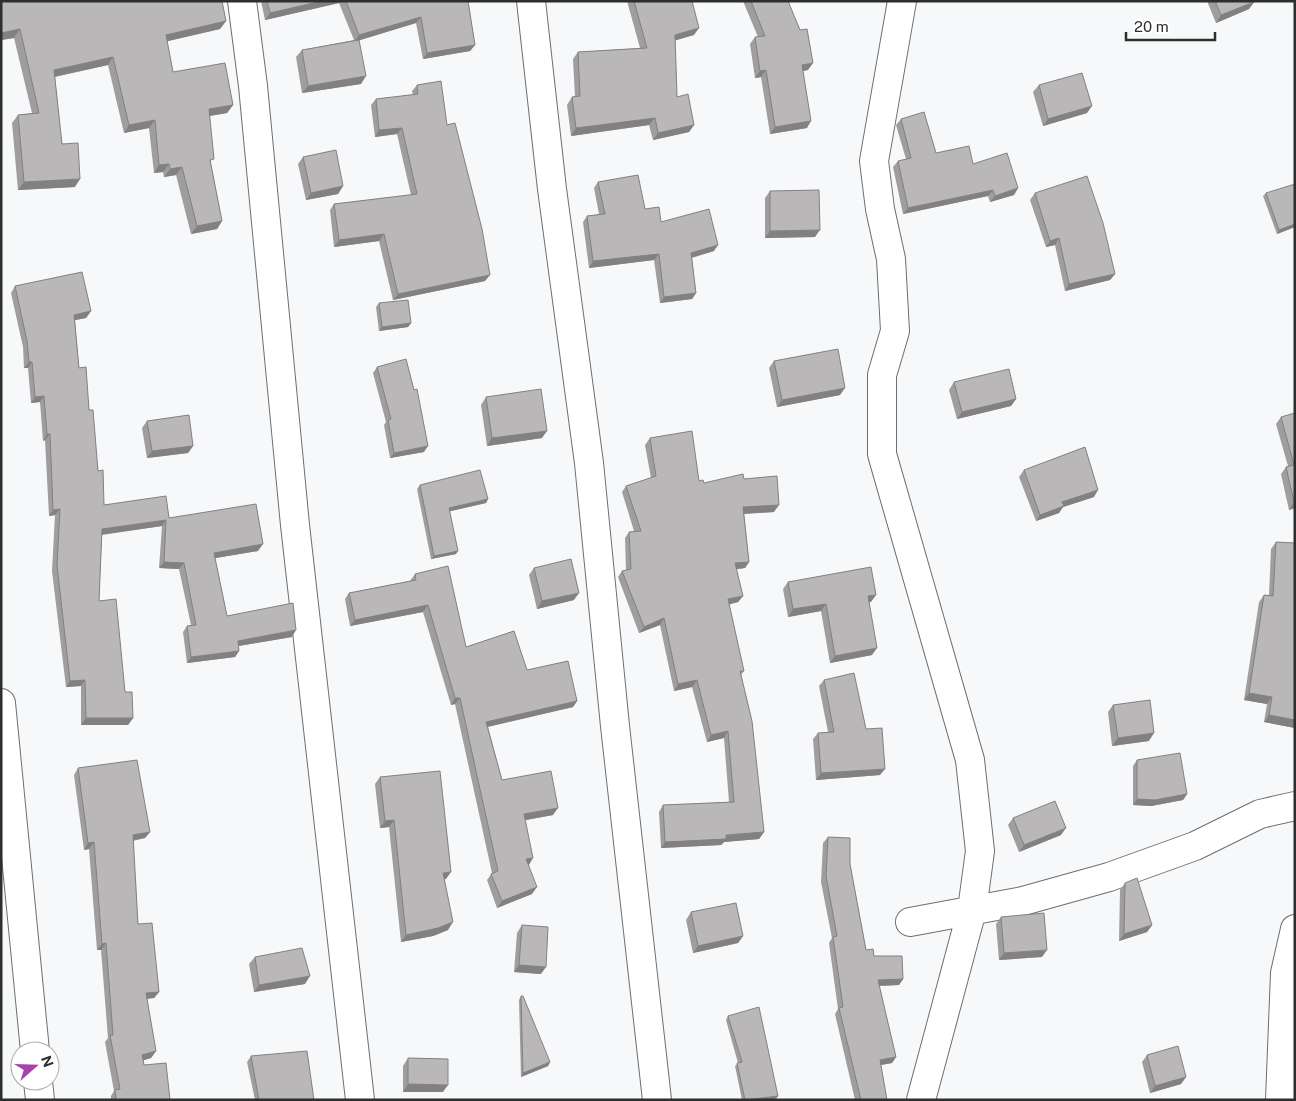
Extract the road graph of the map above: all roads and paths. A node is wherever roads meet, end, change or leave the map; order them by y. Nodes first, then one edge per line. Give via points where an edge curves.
1 (242, 1) edge
2 (532, 1) edge
3 (902, 1) edge
4 (1, 703) edge
5 (1295, 806) edge
6 (972, 910) junction
7 (910, 922) dead end
8 (1295, 929) edge
9 (34, 1041) edge
10 (360, 1100) edge
11 (657, 1100) edge
12 (921, 1100) edge
13 (1280, 1100) edge

1 - 10 street via 296,535
2 - 11 street via 552,189 589,463
3 - 6 street via 874,161 891,259 895,331 882,374 882,454 970,760 980,852
4 - 9 street
5 - 6 street via 1260,814 1195,846 1109,877 1023,901
6 - 7 street
6 - 12 street
8 - 13 street via 1285,973

